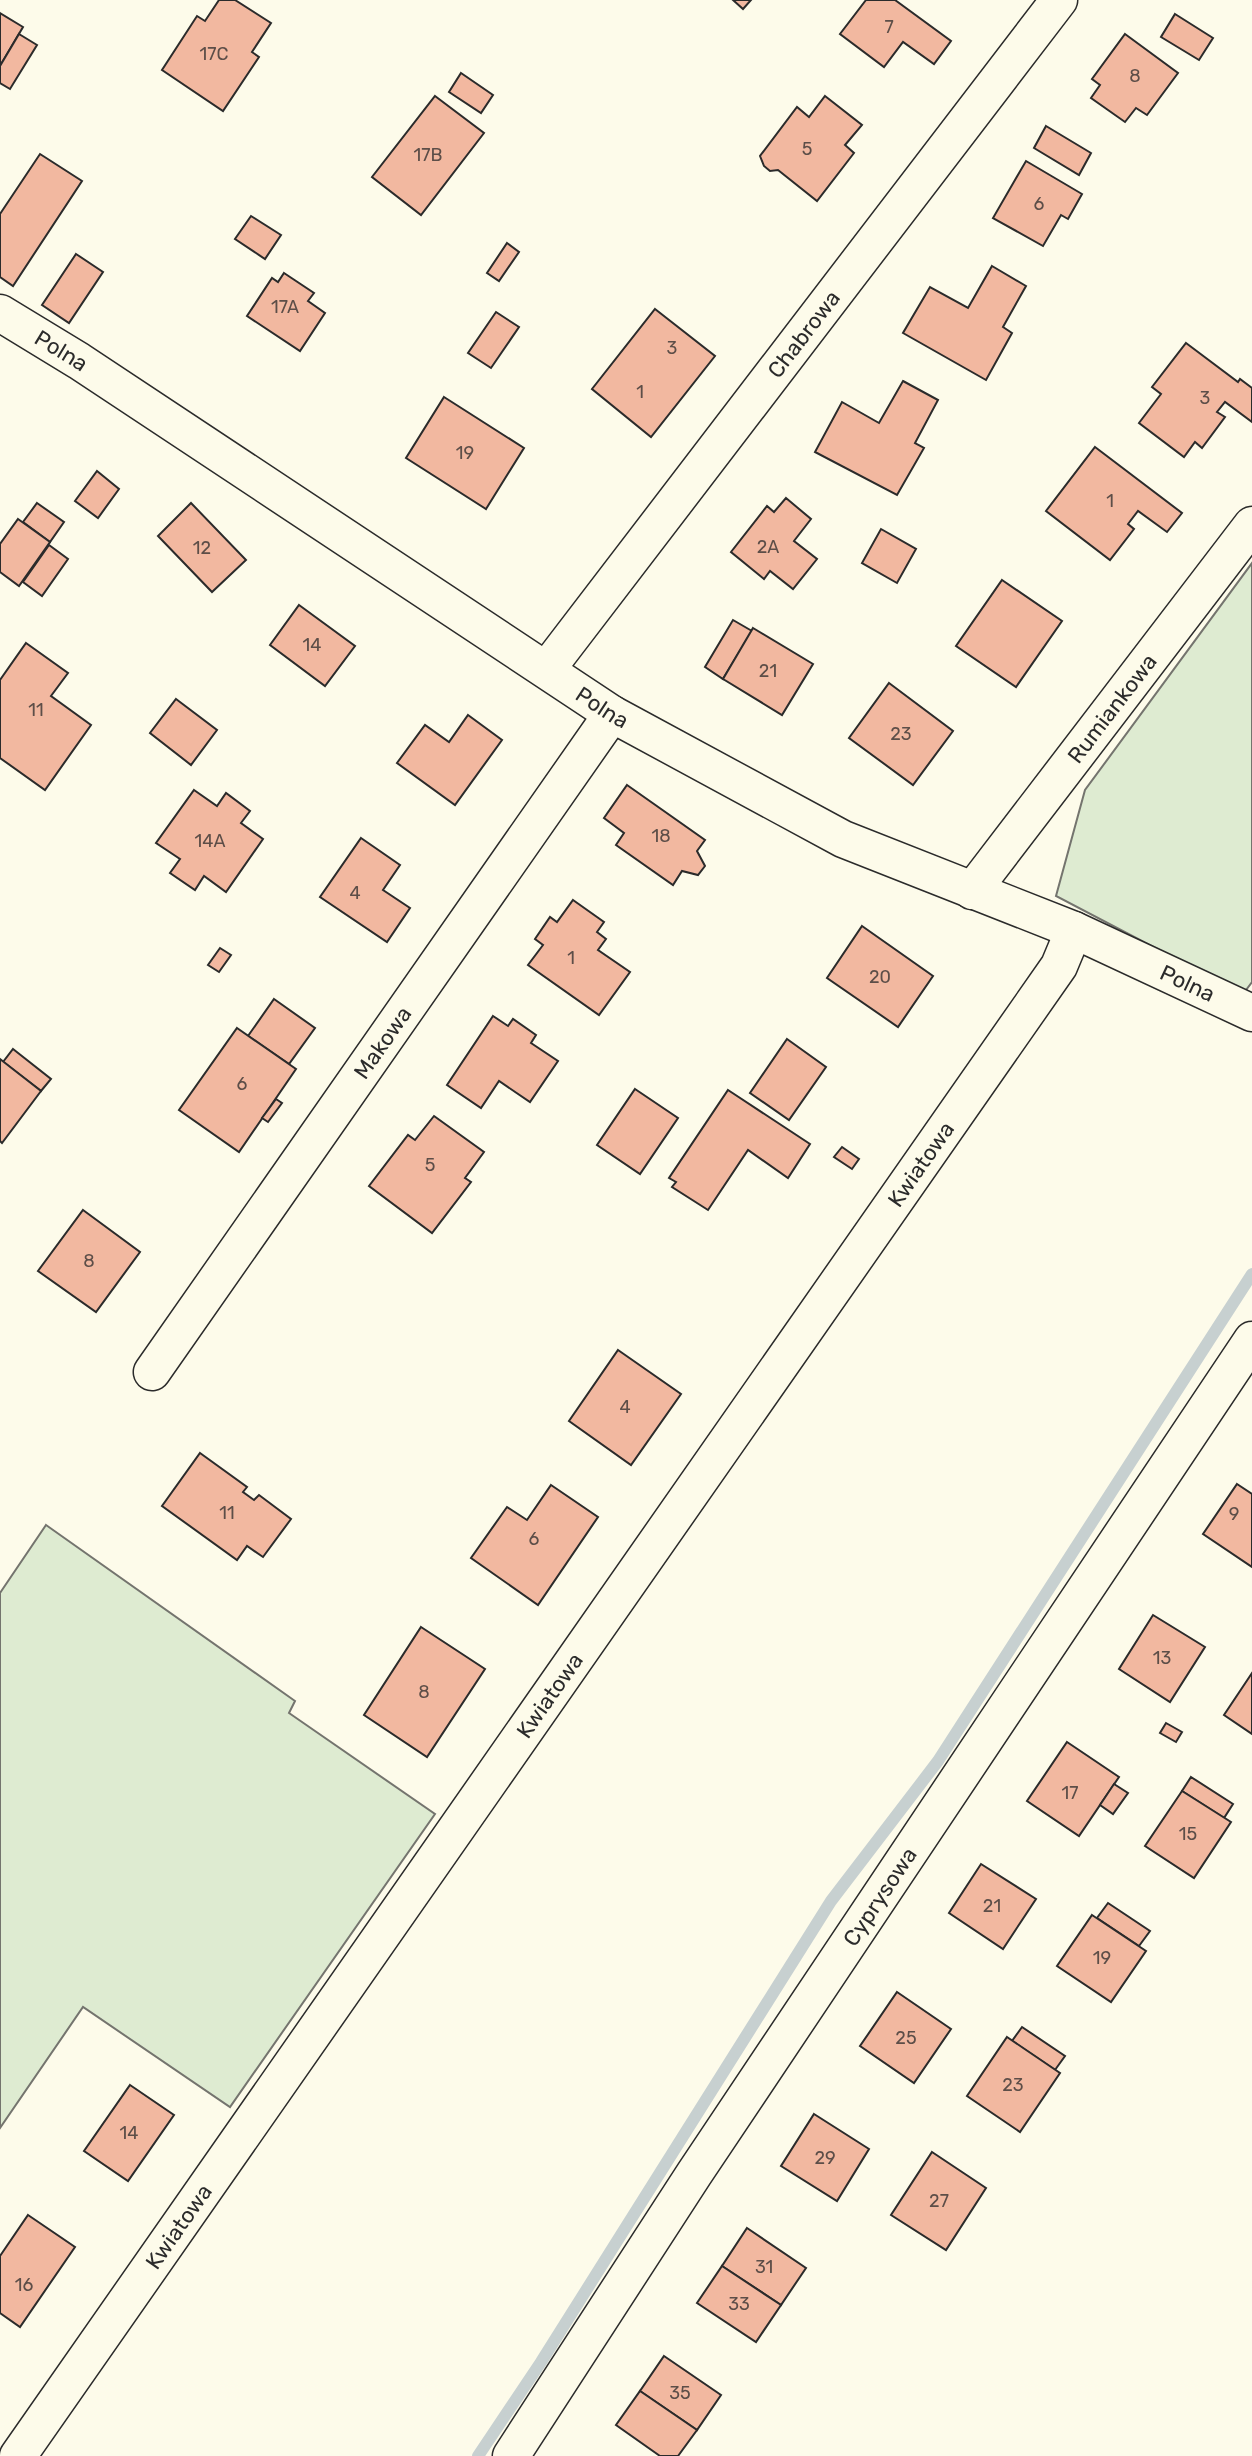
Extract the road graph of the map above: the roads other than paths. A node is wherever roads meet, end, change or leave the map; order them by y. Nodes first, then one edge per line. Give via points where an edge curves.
1 (1059, 0) edge
2 (0, 313) edge
3 (1252, 525) edge
4 (547, 669) junction
5 (612, 714) junction
6 (972, 891) junction
7 (1074, 930) junction
8 (1252, 1013) edge
9 (1252, 1340) edge
10 (152, 1372) dead end
11 (18, 2456) edge
12 (511, 2456) edge

1 - 4 street, Chabrowa
2 - 4 street, Polna
3 - 6 street, Rumiankowa
4 - 5 street, Polna
5 - 6 street, Polna via 843,839
5 - 10 street, Makowa
6 - 7 street, Polna
7 - 8 street, Polna
7 - 11 street, Kwiatowa via 1059,966
9 - 12 street, Cyprysowa

